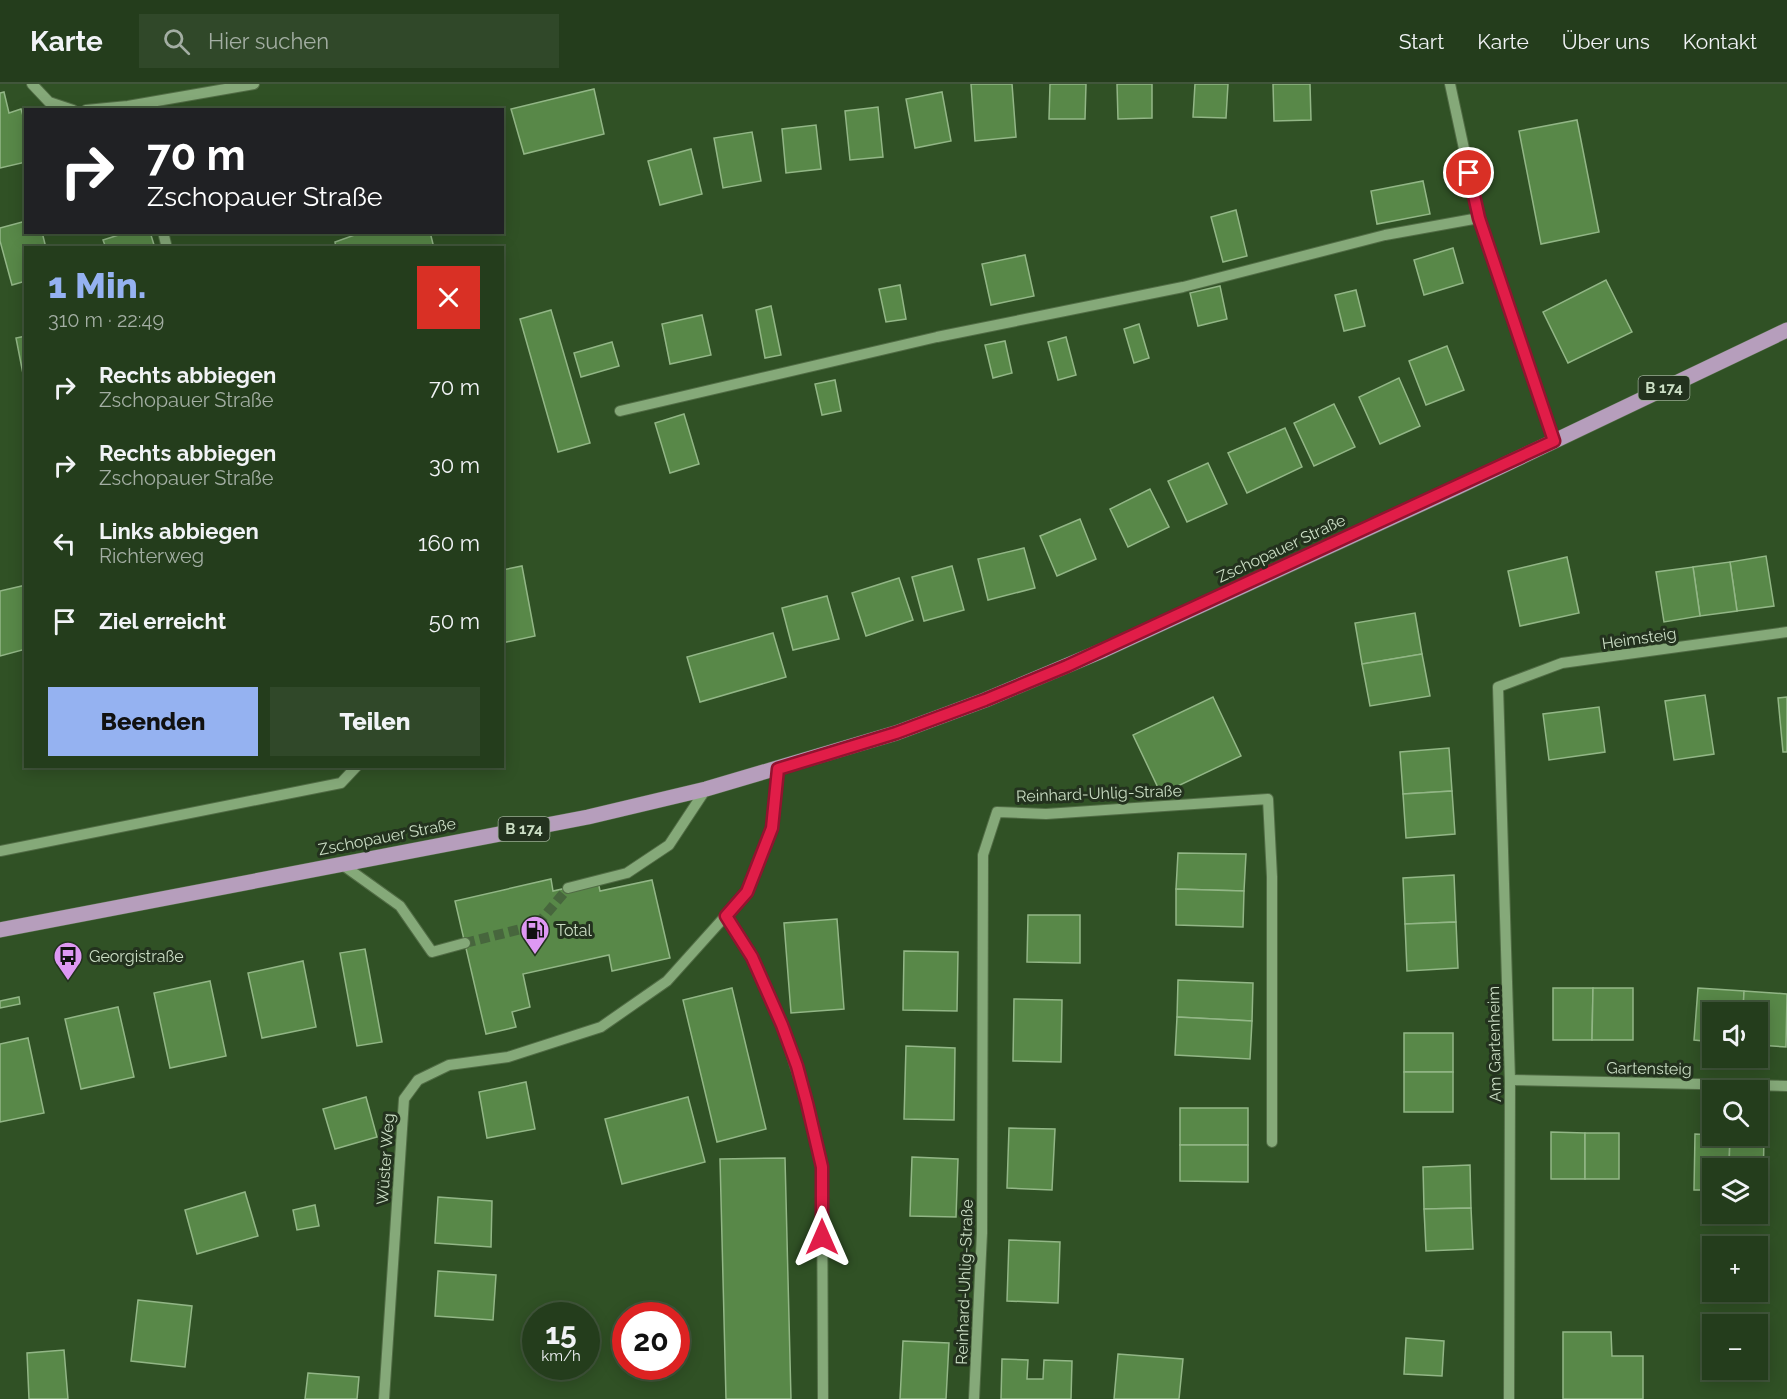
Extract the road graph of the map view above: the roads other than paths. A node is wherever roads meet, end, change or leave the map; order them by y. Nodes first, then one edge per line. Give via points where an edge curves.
1 (32, 84) edge
2 (254, 84) edge
3 (1450, 84) edge
4 (68, 108) edge
5 (128, 108) edge
6 (1479, 218) junction
7 (1781, 333) edge
8 (620, 411) dead end
9 (1554, 441) junction
10 (1787, 632) edge
11 (1498, 687) joint
12 (355, 768) edge
13 (778, 769) junction
14 (706, 789) junction
15 (0, 851) edge
16 (340, 863) junction
17 (568, 888) tunnel mouth
18 (726, 916) junction
19 (0, 930) edge
20 (465, 943) tunnel mouth
21 (1510, 1080) junction
22 (1787, 1086) edge
23 (1272, 1142) dead end
24 (384, 1399) edge
25 (823, 1399) edge
26 (975, 1399) edge
27 (1509, 1399) edge

1 - 4 street via 48,102
2 - 5 street
3 - 6 street
6 - 8 street via 1385,235 1183,287 937,337
6 - 9 street
7 - 9 main road, Zschopauer Straße / B 174
9 - 13 main road, Zschopauer Straße / B 174 via 1067,666 896,733
10 - 11 street, Heimsteig via 1562,663
11 - 21 street, Am Gartenheim
12 - 15 street via 341,783
13 - 14 main road, Zschopauer Straße / B 174
13 - 18 street via 772,828 747,892
14 - 16 main road, Zschopauer Straße / B 174 via 588,817
14 - 17 street via 669,845 627,873
16 - 19 main road, Zschopauer Straße / B 174
16 - 20 street via 400,906 432,952
18 - 24 street, Wüster Weg via 666,981 601,1027 508,1057 449,1065 418,1080 404,1099
18 - 25 street via 752,957 782,1025 822,1167
21 - 22 street, Gartensteig
21 - 27 street, Am Gartenheim
23 - 26 street, Reinhard-Uhlig-Straße via 1272,878 1268,799 1046,814 997,812 983,855 982,1233

